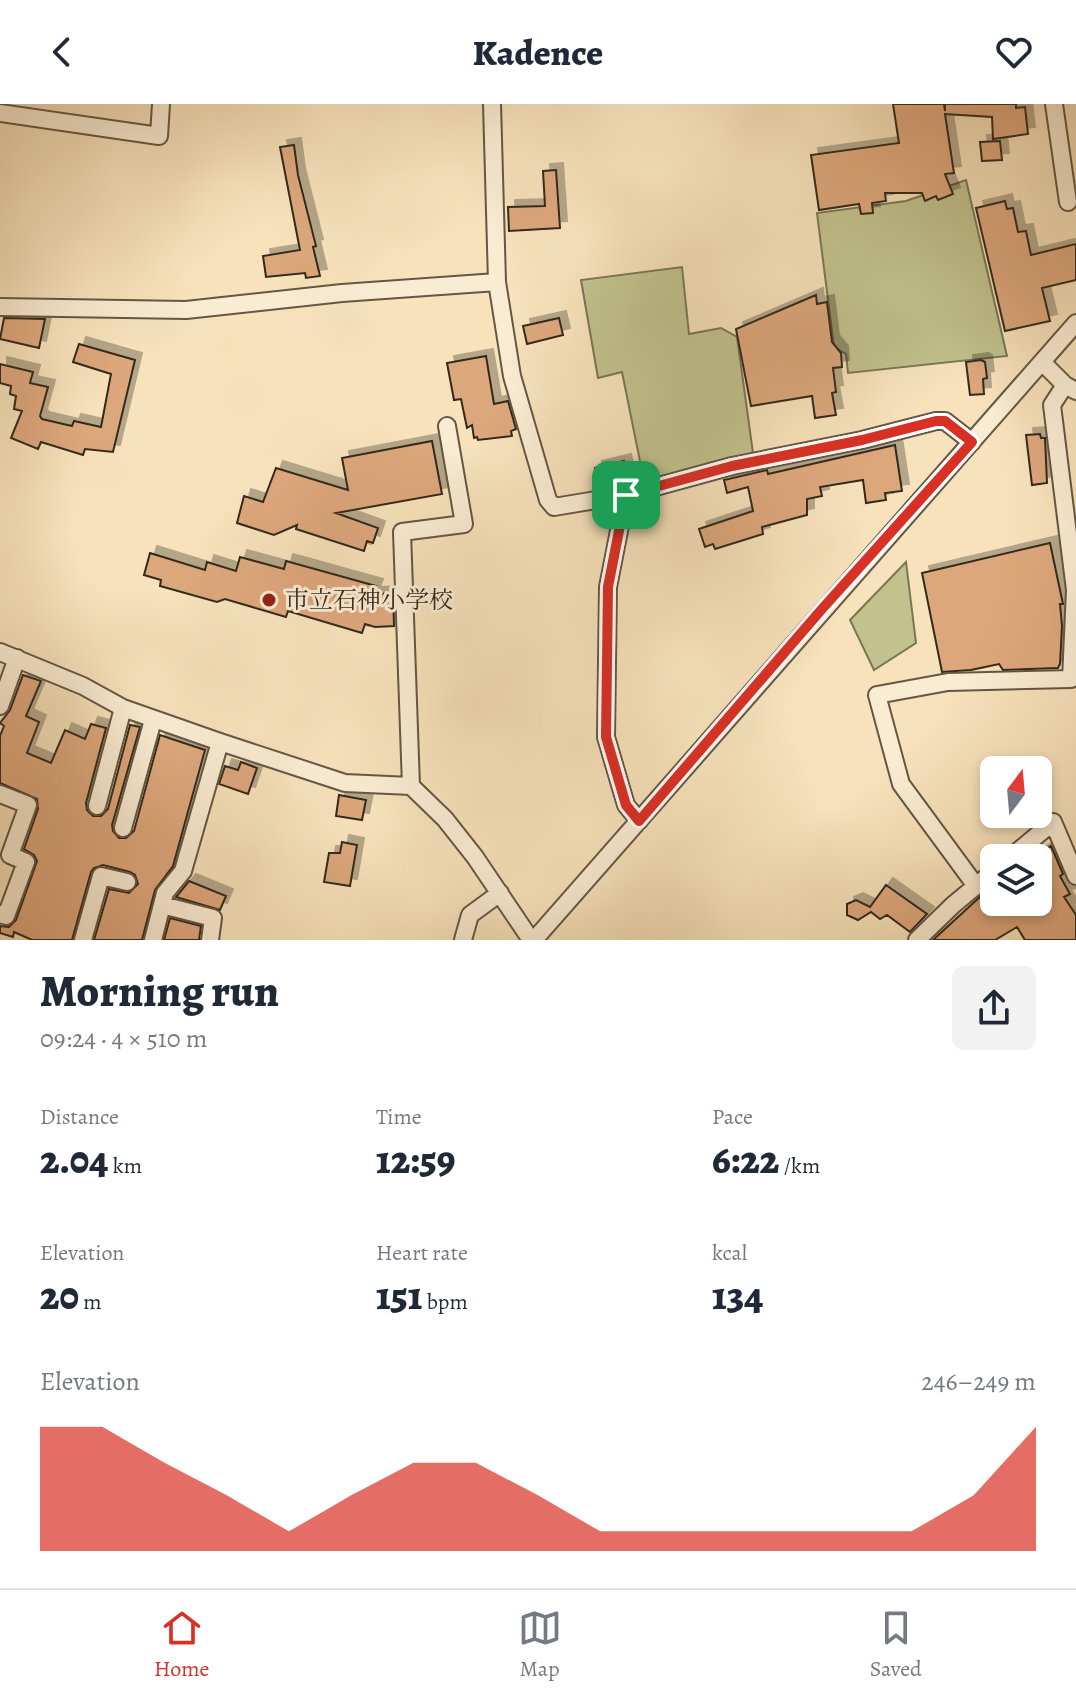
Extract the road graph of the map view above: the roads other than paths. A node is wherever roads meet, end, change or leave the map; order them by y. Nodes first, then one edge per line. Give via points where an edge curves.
1 (161, 104) edge
2 (492, 104) edge
3 (1054, 104) edge
4 (0, 113) edge
5 (1068, 202) dead end
6 (497, 282) junction
7 (0, 307) edge
8 (1076, 323) edge
9 (1042, 362) junction
10 (1070, 388) edge
11 (447, 426) dead end
12 (972, 442) junction
13 (626, 495) junction
14 (0, 652) edge
15 (17, 658) junction
16 (0, 706) edge
17 (123, 708) junction
18 (153, 720) junction
19 (220, 742) junction
20 (411, 786) junction
21 (0, 794) edge
22 (97, 806) dead end
23 (639, 821) junction
24 (123, 828) dead end
25 (1027, 844) edge
26 (1076, 876) edge
27 (127, 882) dead end
28 (980, 883) edge
29 (976, 886) junction
30 (500, 893) junction
31 (162, 905) junction
32 (0, 914) edge
33 (83, 940) edge
34 (153, 940) edge
35 (210, 940) edge
36 (463, 940) edge
37 (533, 940) edge
38 (917, 940) edge

1 - 4 street via 159,136
2 - 6 street
3 - 5 street
6 - 7 street via 186,310
6 - 13 street via 512,376 548,500 554,507
8 - 9 street
9 - 10 street
9 - 12 street
10 - 29 street via 1052,405 1075,590 1071,679 948,682 877,695 901,784
11 - 20 street via 464,524 402,532
12 - 13 street via 945,421 936,421
12 - 23 street
13 - 23 street via 608,587 606,737 626,805
14 - 15 street
15 - 16 street
15 - 17 street
17 - 18 street
17 - 22 street
18 - 19 street
18 - 24 street
19 - 20 street via 345,783
19 - 31 street via 183,871
20 - 30 street via 445,819
21 - 32 street via 28,805 10,855 26,862 6,916
23 - 37 street
25 - 26 street via 1053,822
27 - 33 street via 101,876
28 - 29 street
29 - 38 street
30 - 36 street via 470,915
30 - 37 street
31 - 34 street
31 - 35 street via 213,918

